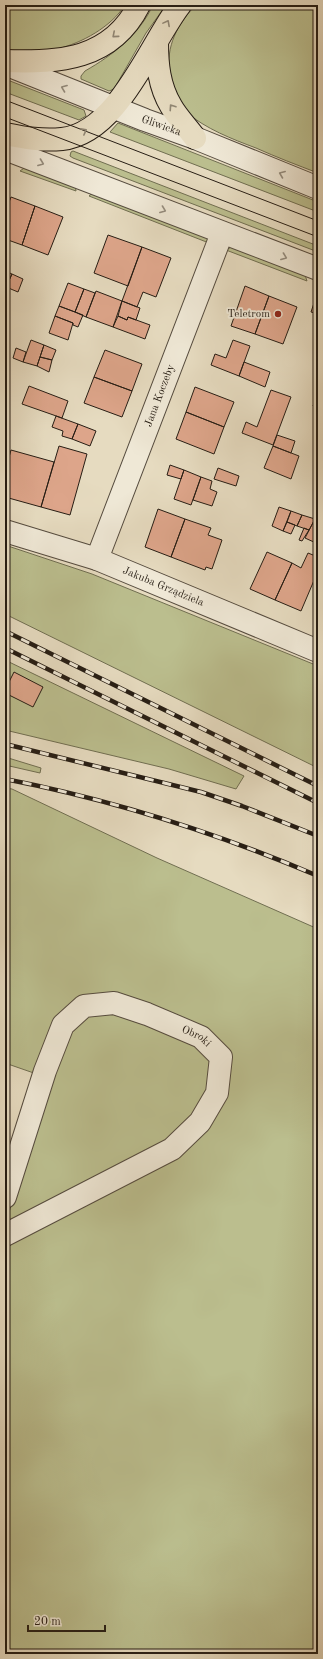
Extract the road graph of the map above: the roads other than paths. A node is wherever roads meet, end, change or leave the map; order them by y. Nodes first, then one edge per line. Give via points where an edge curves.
1 (139, 5) edge
2 (180, 5) edge
3 (157, 42) junction
4 (5, 61) edge
5 (5, 64) edge
6 (114, 107) junction
7 (5, 134) edge
8 (196, 138) junction
9 (5, 149) edge
10 (318, 188) edge
11 (222, 233) junction
12 (318, 270) edge
13 (5, 531) edge
14 (97, 559) junction
15 (318, 651) edge
16 (5, 1197) edge
17 (5, 1235) edge

1 -> 4 main road via 135,14 116,35 94,51 70,58 35,62
3 -> 2 main road via 170,17
3 - 6 main road via 126,93
8 -> 3 main road via 171,107 162,87
6 -> 5 street, Gliwicka
7 -> 6 main road via 37,140 64,139 86,131
6 - 8 street, Gliwicka
10 -> 8 street, Gliwicka
9 -> 11 street
11 -> 12 street
11 - 14 street, Jana Koczeby
13 - 14 street, Jakuba Grządziela
14 - 15 street, Jakuba Grządziela
16 - 17 street, Obroki via 45,1071 63,1025 84,1006 114,1003 147,1014 201,1037 221,1057 217,1093 200,1122 172,1149

